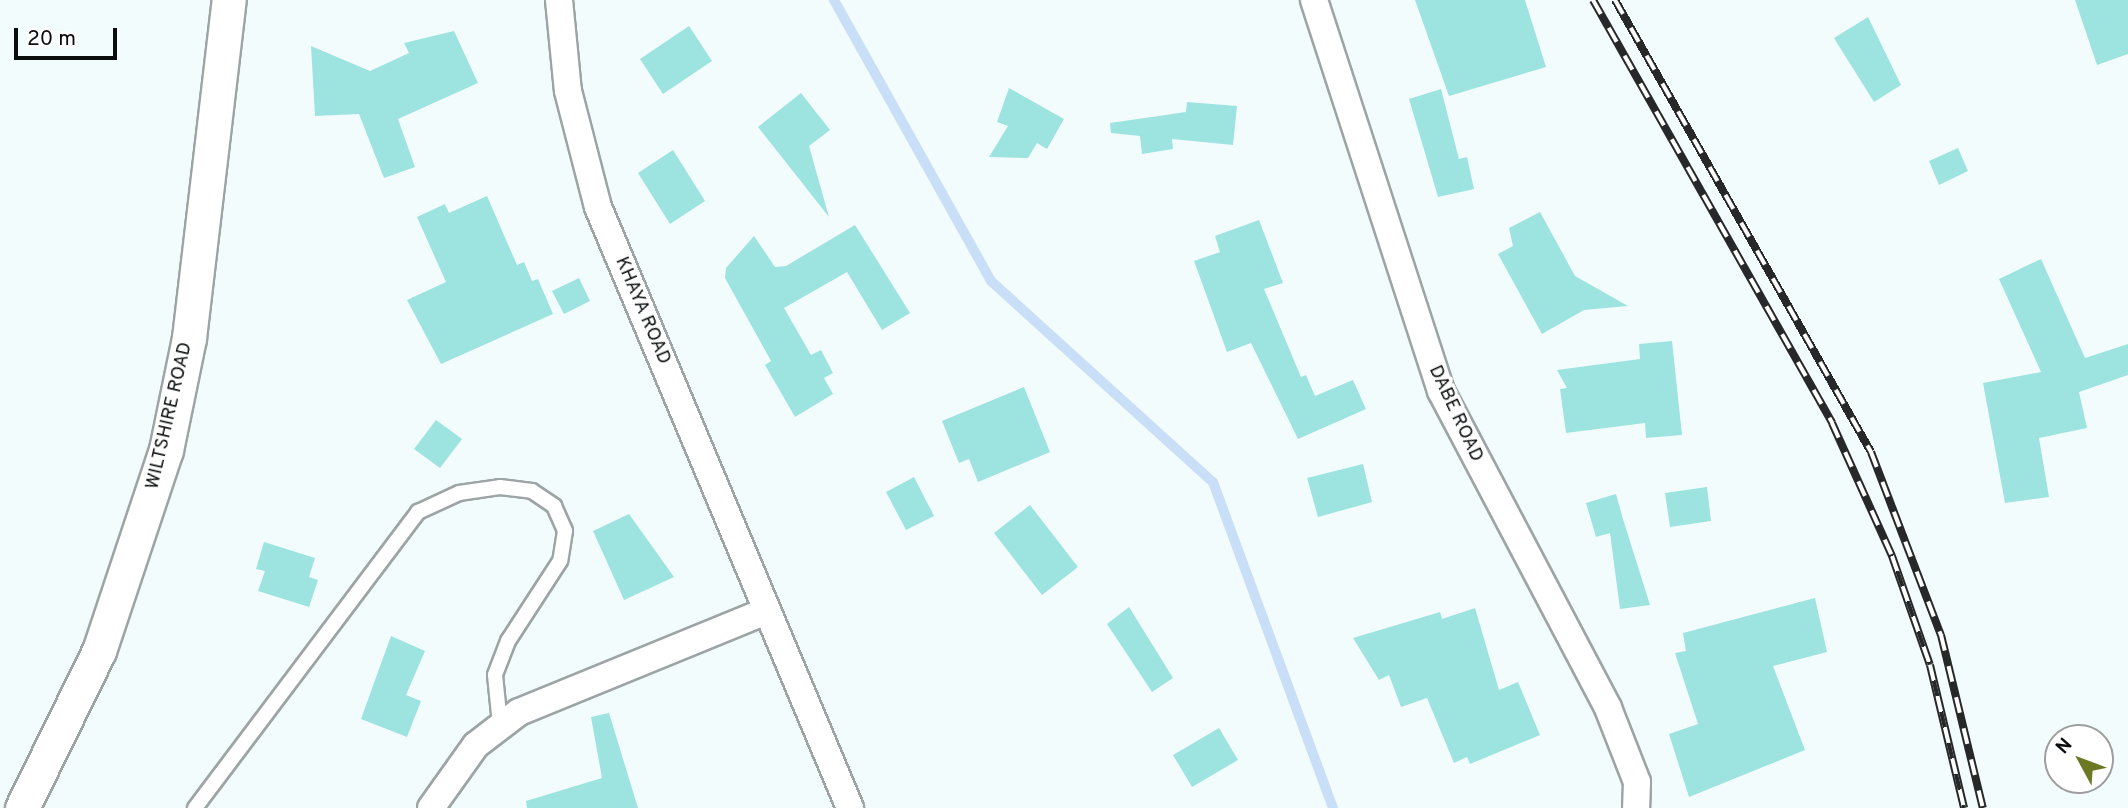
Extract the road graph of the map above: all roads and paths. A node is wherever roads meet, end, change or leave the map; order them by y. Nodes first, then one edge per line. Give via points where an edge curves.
1 (229, 0) edge
2 (559, 0) edge
3 (1314, 0) edge
4 (767, 611) junction
5 (500, 724) junction
6 (22, 808) edge
7 (195, 808) edge
8 (431, 808) edge
9 (850, 808) edge
10 (1636, 808) edge

1 - 6 street, WILTSHIRE ROAD via 189,338 166,450 99,651
2 - 4 street, KHAYA ROAD via 568,90 598,207
3 - 10 street, DABE ROAD via 1441,391 1608,708 1637,782
4 - 5 street via 588,679
4 - 9 street, KHAYA ROAD
5 - 7 lane via 495,675 508,641 559,561 565,531 554,506 533,491 500,487 459,493 418,512
5 - 8 street via 446,779

